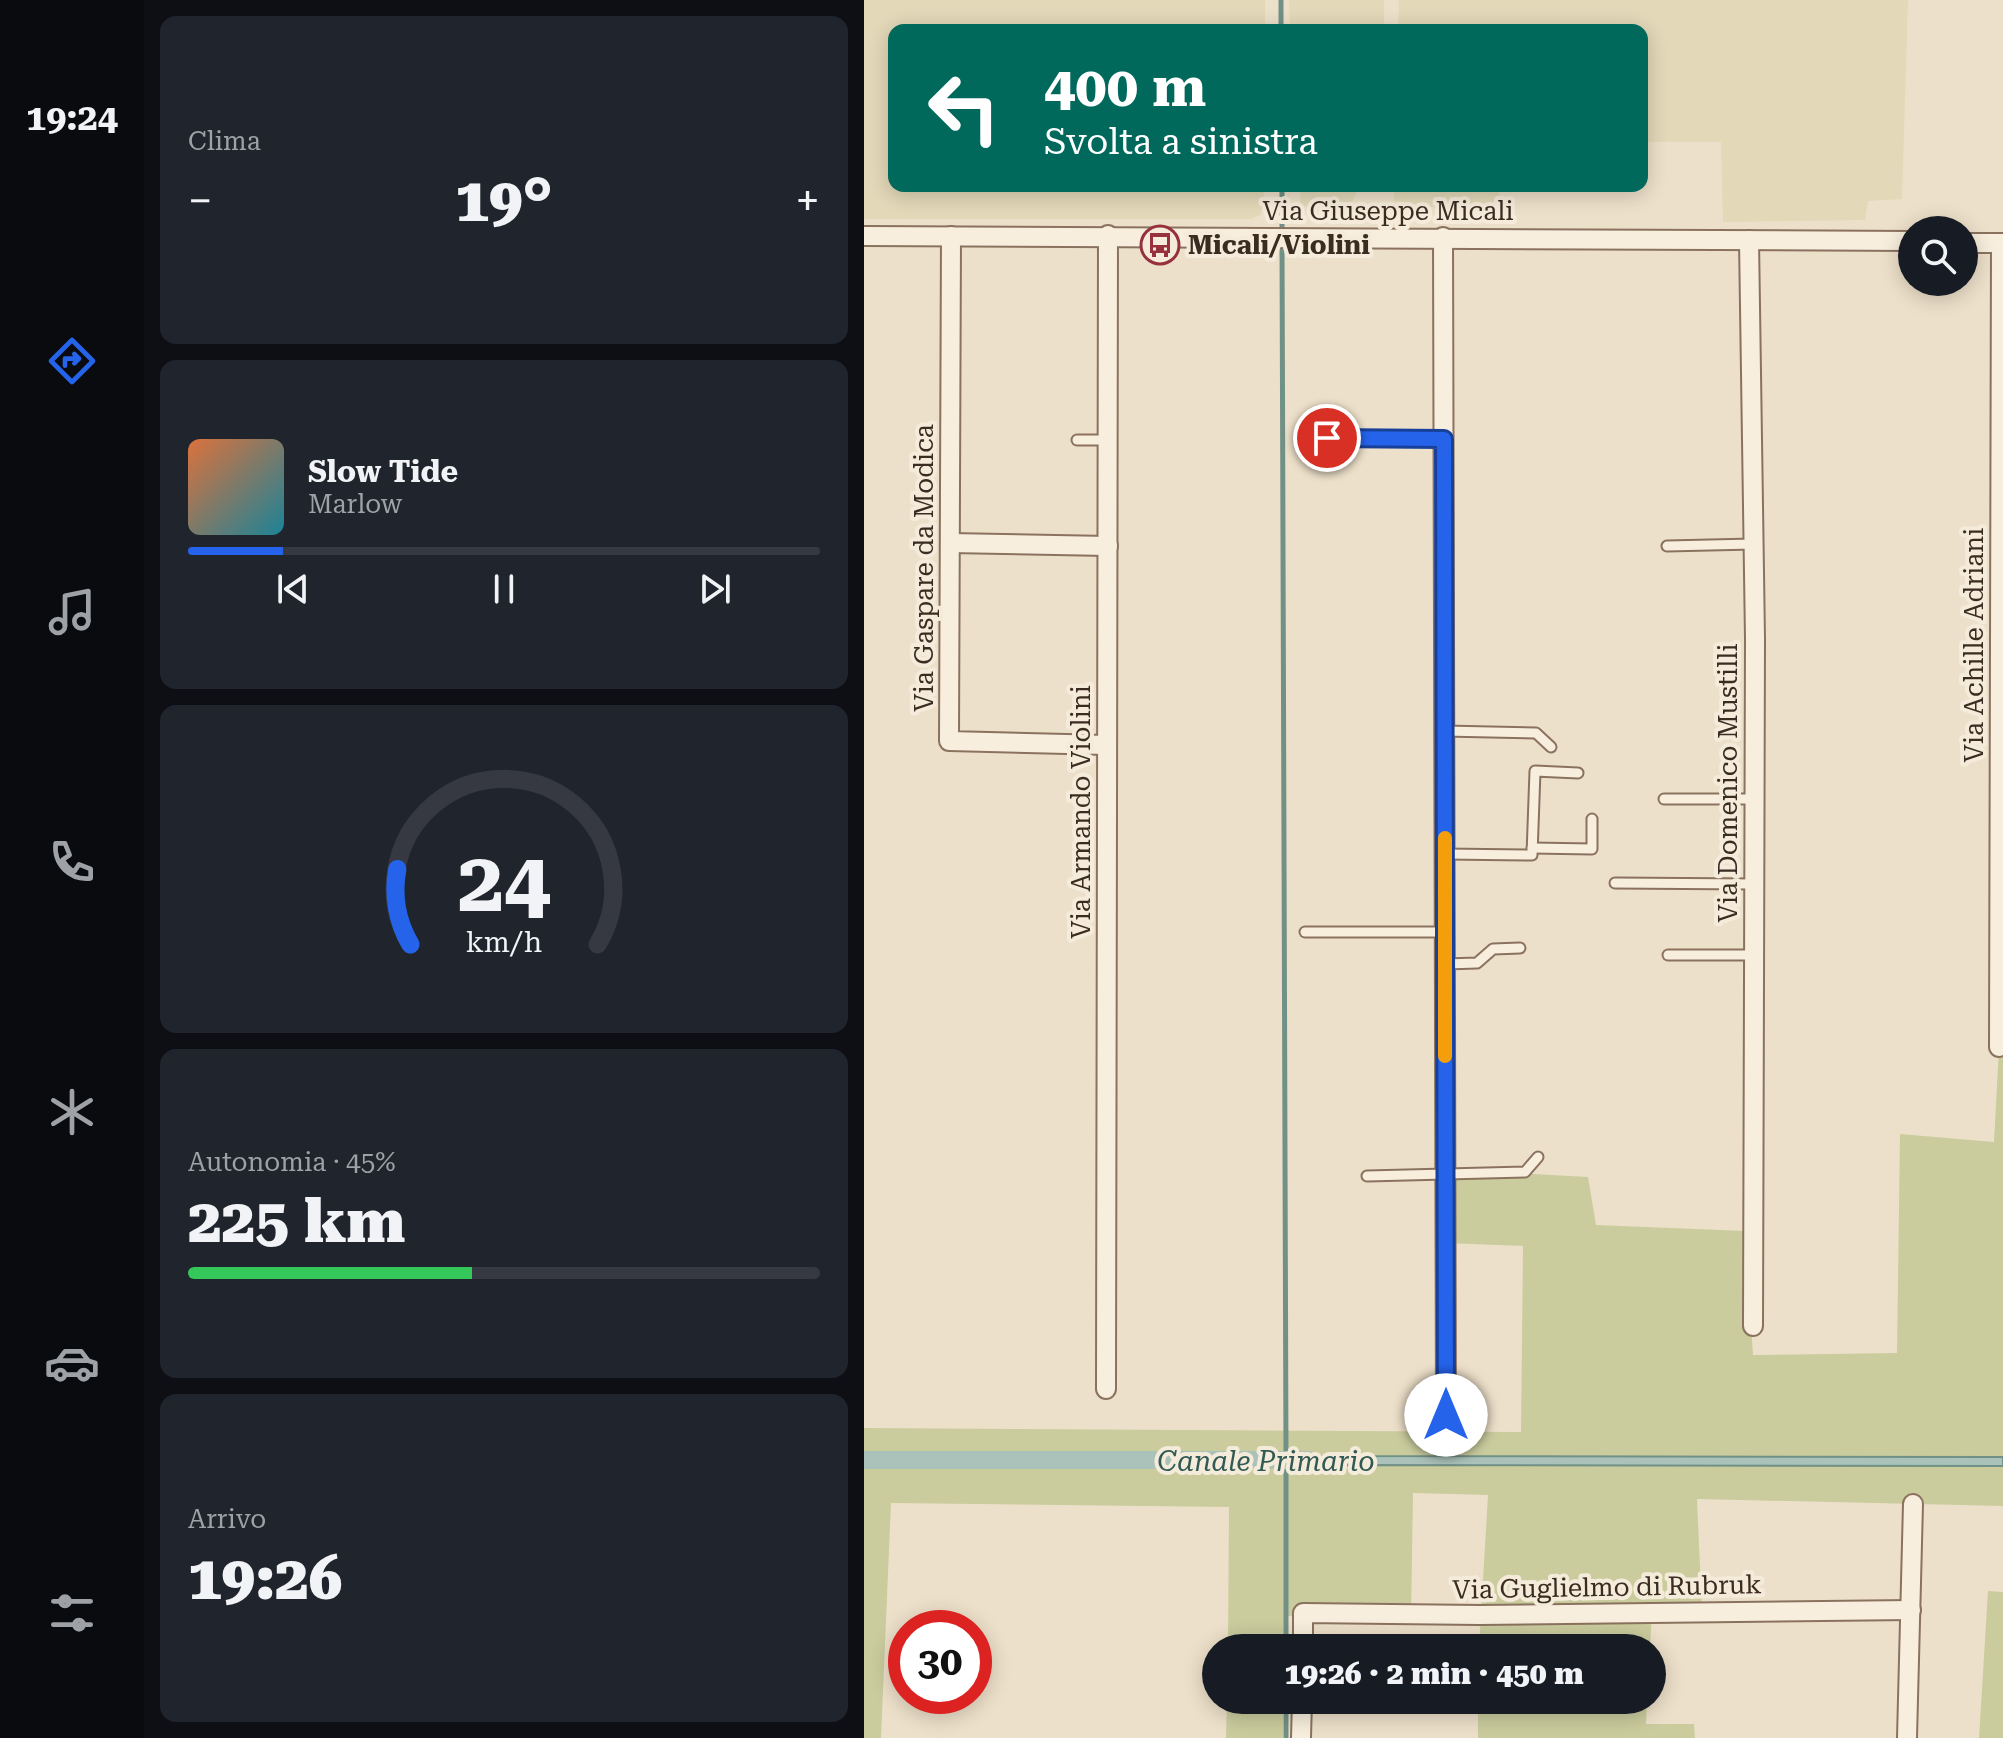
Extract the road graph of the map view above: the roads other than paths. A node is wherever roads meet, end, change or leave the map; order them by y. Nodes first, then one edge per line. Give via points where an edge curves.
1 (1108, 235) junction
2 (864, 236) edge
3 (951, 236) junction
4 (1443, 237) junction
5 (1749, 240) junction
6 (1898, 241) edge
7 (1978, 243) edge
8 (2002, 243) edge
9 (1327, 438) dead end
10 (1444, 439) junction
11 (1077, 440) dead end
12 (1108, 440) junction
13 (950, 543) junction
14 (1753, 544) junction
15 (1108, 546) junction
16 (1667, 546) dead end
17 (1444, 731) junction
18 (1107, 745) junction
19 (1551, 747) dead end
20 (1578, 773) dead end
21 (1664, 799) dead end
22 (1754, 799) junction
23 (1592, 819) dead end
24 (1532, 848) junction
25 (1445, 854) junction
26 (1615, 883) dead end
27 (1753, 884) junction
28 (1305, 932) dead end
29 (1445, 932) junction
30 (1520, 948) dead end
31 (1668, 955) dead end
32 (1753, 955) junction
33 (1445, 964) junction
34 (1999, 1047) dead end
35 (1538, 1157) dead end
36 (1367, 1176) dead end
37 (1446, 1176) junction
38 (1753, 1326) dead end
39 (1106, 1389) dead end
40 (1446, 1415) dead end
41 (1913, 1504) dead end
42 (1911, 1610) junction
43 (1303, 1634) edge
44 (1302, 1714) edge
45 (1301, 1738) edge
46 (1907, 1738) edge

1 - 3 street, Via Giuseppe Micali
1 - 4 street, Via Giuseppe Micali
1 - 12 street, Via Armando Violini
2 - 3 street, Via Giuseppe Micali
3 - 13 street, Via Gaspare da Modica
4 - 5 street, Via Giuseppe Micali
4 - 10 street
5 - 6 street, Via Giuseppe Micali
5 - 14 street, Via Domenico Mustilli
7 - 8 street
8 - 34 street, Via Achille Adriani
9 - 10 lane
10 - 17 street
11 - 12 lane
12 - 15 street, Via Armando Violini
13 - 15 street
13 - 18 street, Via Gaspare da Modica via 949,741
14 - 16 lane
14 - 22 street, Via Domenico Mustilli
15 - 18 street, Via Armando Violini
17 - 19 lane via 1536,733
17 - 25 street
18 - 39 street, Via Armando Violini
20 - 24 lane via 1535,771
21 - 22 lane
22 - 27 street, Via Domenico Mustilli
23 - 24 lane via 1592,849
24 - 25 lane via 1532,855
25 - 29 street
26 - 27 lane
27 - 32 street, Via Domenico Mustilli
28 - 29 lane
29 - 33 street
30 - 33 lane via 1493,949 1477,963
31 - 32 lane
32 - 38 street, Via Domenico Mustilli
33 - 37 street
35 - 37 lane via 1525,1172
36 - 37 lane
37 - 40 street
41 - 42 street
42 - 43 street, Via Guglielmo di Rubruk via 1303,1613
42 - 46 street
44 - 45 street

